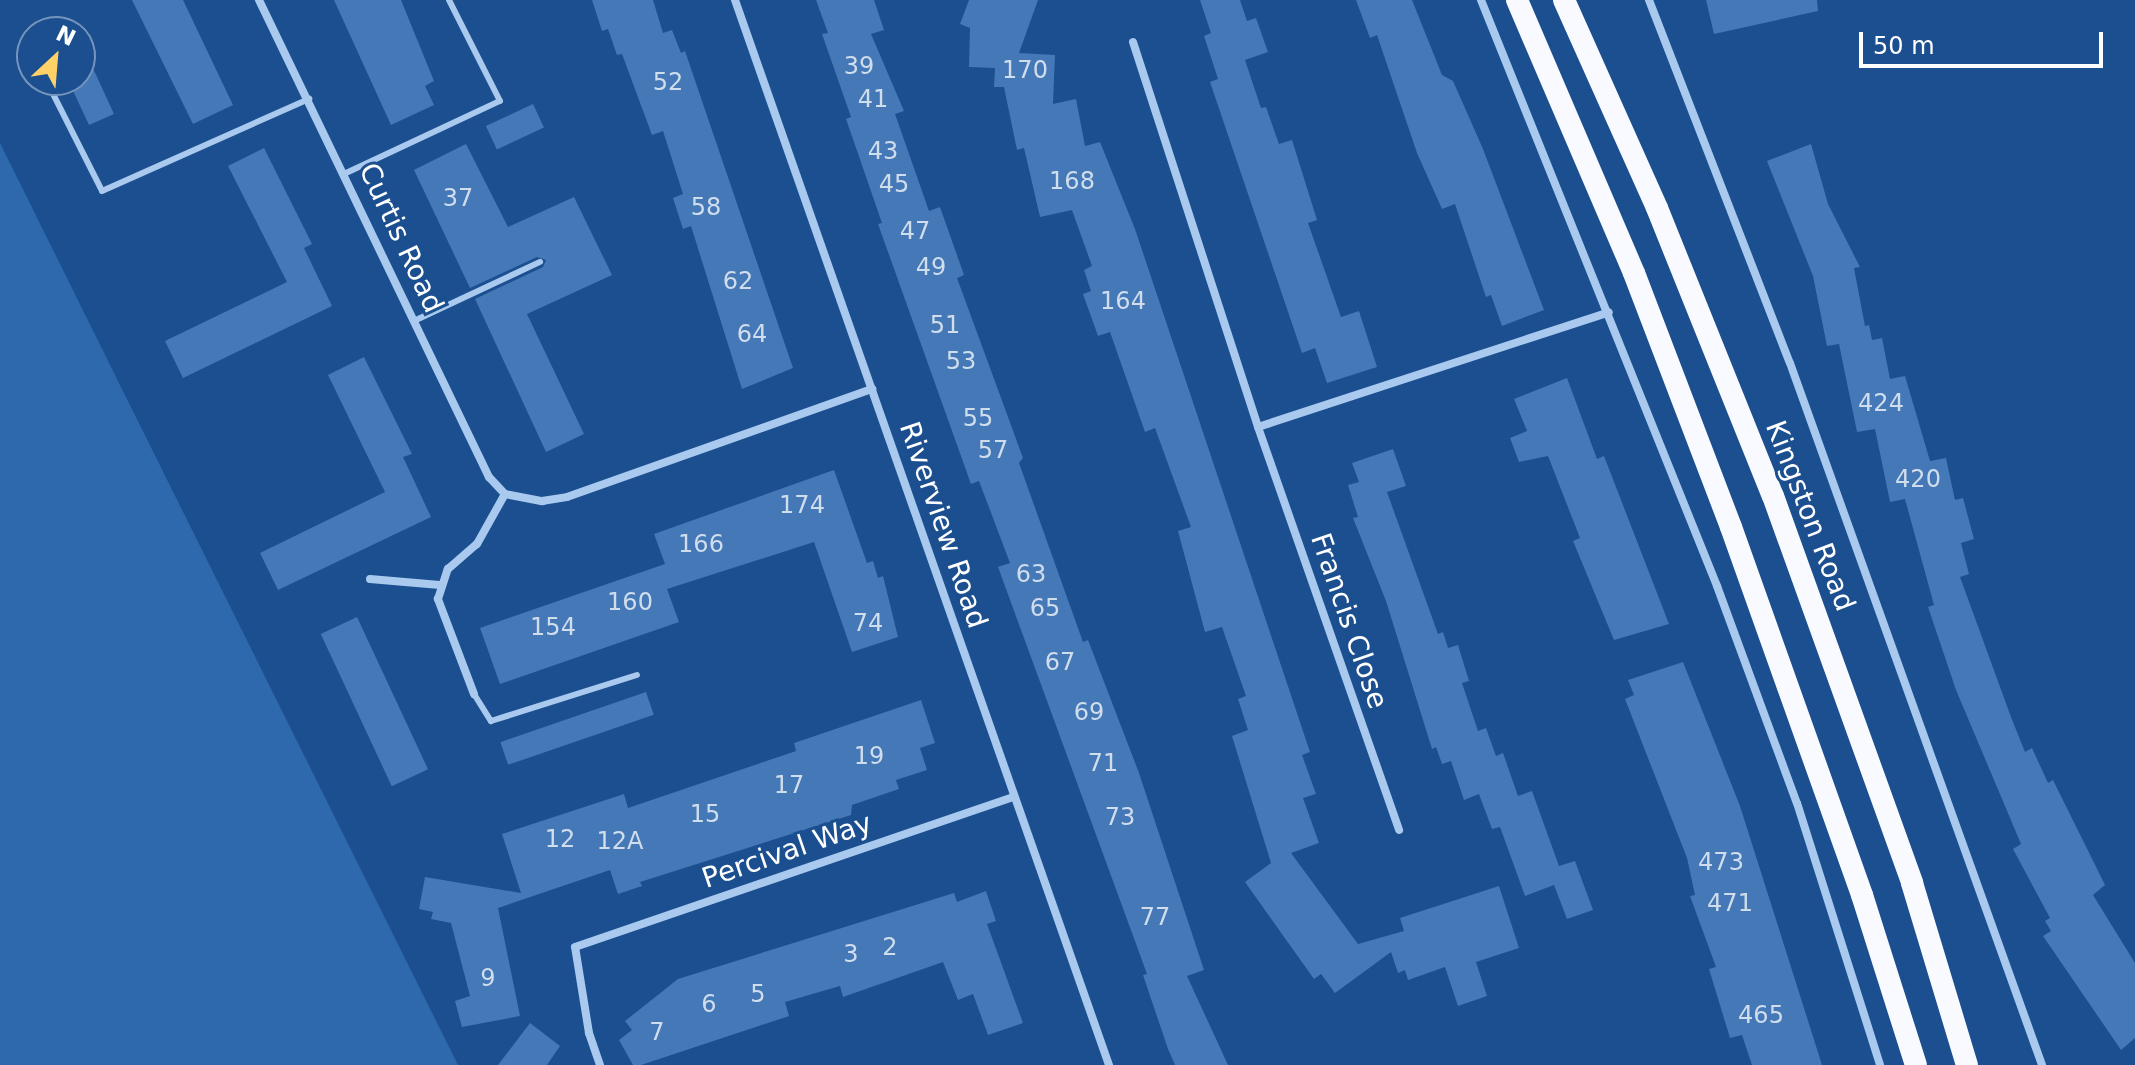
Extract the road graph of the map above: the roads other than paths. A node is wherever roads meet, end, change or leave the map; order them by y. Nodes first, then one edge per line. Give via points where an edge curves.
1 (259, 0) edge
2 (449, 0) edge
3 (735, 0) edge
4 (1481, 0) edge
5 (1517, 0) edge
6 (1564, 0) edge
7 (1649, 0) edge
8 (1133, 42) dead end
9 (54, 96) edge
10 (309, 99) junction
11 (346, 173) junction
12 (540, 262) dead end
13 (1609, 312) junction
14 (416, 320) junction
15 (872, 389) junction
16 (1258, 427) junction
17 (505, 494) junction
18 (370, 579) dead end
19 (440, 585) junction
20 (637, 675) dead end
21 (474, 694) joint
22 (1014, 797) junction
23 (1399, 830) dead end
24 (600, 1065) edge
25 (1109, 1065) edge
26 (1880, 1065) edge
27 (1916, 1065) edge
28 (1967, 1065) edge
29 (2042, 1065) edge

1 - 10 street, Curtis Road
2 - 11 lane via 500,101
3 - 15 street, Riverview Road
4 - 13 street
5 - 27 highway via 1634,273 1731,527 1852,866
6 - 28 highway, Kingston Road via 1657,208 1773,496 1912,883
7 - 29 street via 1790,363
8 - 16 street, Francis Close
9 - 10 lane via 102,191
10 - 11 street, Curtis Road
11 - 14 street, Curtis Road
12 - 14 lane
13 - 16 street
13 - 26 street via 1792,788
14 - 17 street, Curtis Road via 489,477
15 - 17 street via 567,497 542,501
15 - 22 street, Riverview Road
16 - 23 street, Francis Close
17 - 19 street via 489,527 448,569
18 - 19 street
19 - 21 street via 441,618
20 - 21 lane via 491,721
22 - 24 street, Percival Way via 575,947 589,1033
22 - 25 street, Riverview Road

